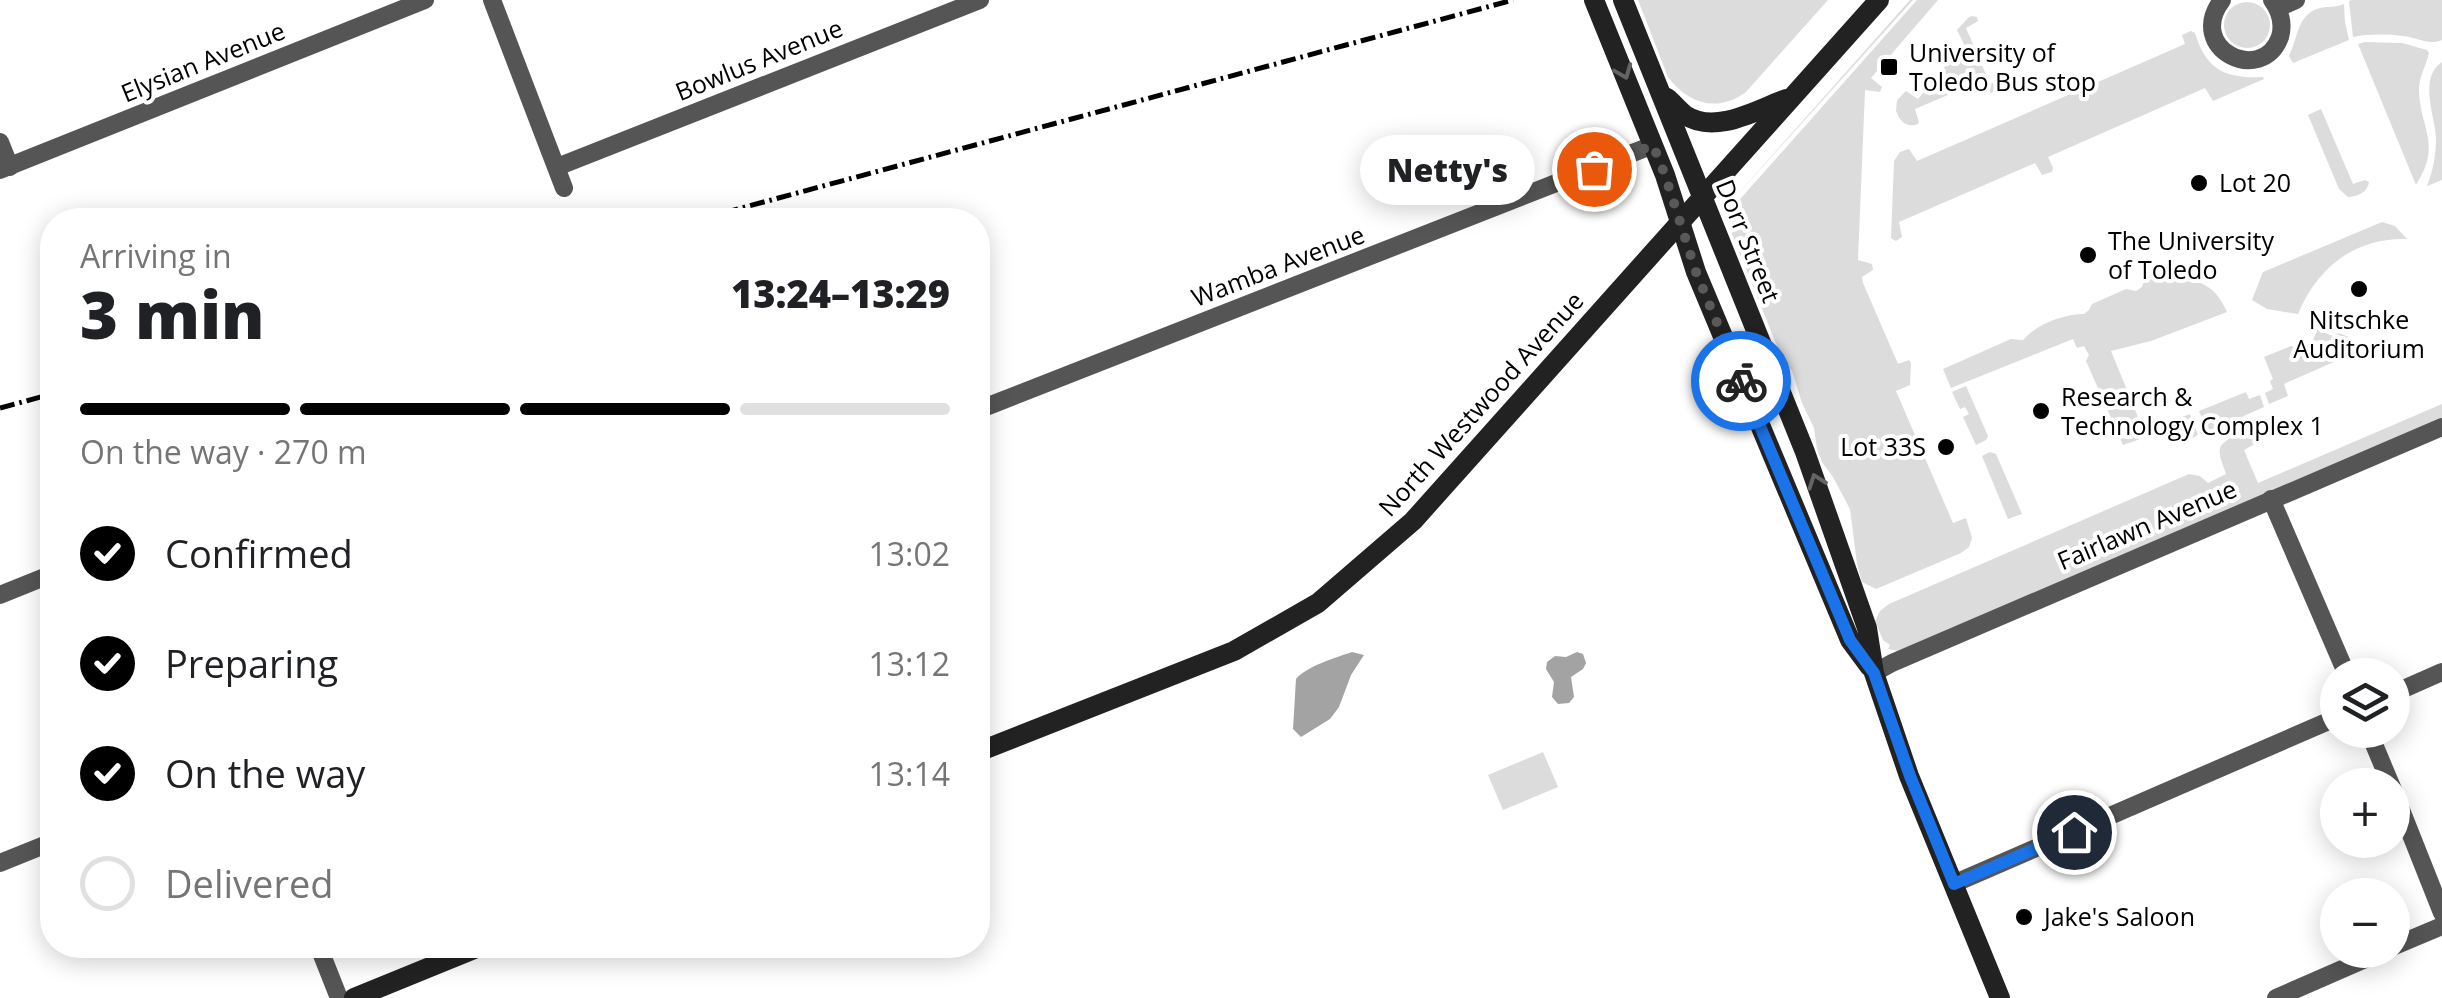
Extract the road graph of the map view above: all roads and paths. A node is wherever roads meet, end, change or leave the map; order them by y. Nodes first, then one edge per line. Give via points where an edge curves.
1 (425, 0) edge
2 (492, 0) edge
3 (980, 0) edge
4 (1594, 0) edge
5 (1623, 0) edge
6 (1879, 0) edge
7 (2222, 0) edge
8 (2296, 0) edge
9 (2274, 4) edge
10 (1661, 92) junction
11 (1793, 96) junction
12 (0, 142) edge
13 (1653, 145) junction
14 (5, 168) edge
15 (557, 168) junction
16 (564, 188) dead end
17 (1703, 195) junction
18 (1680, 221) junction
19 (990, 405) edge
20 (2442, 426) edge
21 (1771, 439) junction
22 (2271, 499) junction
23 (1830, 522) junction
24 (40, 579) edge
25 (0, 595) edge
26 (2340, 658) edge
27 (2442, 672) edge
28 (1874, 673) junction
29 (2410, 686) edge
30 (2320, 726) edge
31 (990, 747) edge
32 (2410, 832) edge
33 (40, 847) edge
34 (0, 863) edge
35 (1954, 884) junction
36 (2442, 913) edge
37 (2442, 926) edge
38 (2410, 940) edge
39 (323, 958) edge
40 (452, 958) edge
41 (2345, 968) edge
42 (339, 998) edge
43 (354, 998) edge
44 (2000, 998) edge
45 (2276, 998) edge

1 - 14 street, Elysian Avenue
2 - 15 street
3 - 15 street, Bowlus Avenue
4 -> 13 main road, Dorr Street
5 - 10 main road, Dorr Street
6 - 11 main road, North Westwood Avenue
7 - 9 street via 2212,32 2222,51 2242,60 2263,56 2278,41 2282,19
8 - 9 street
10 - 11 main road via 1685,115 1710,122
10 - 17 main road, Dorr Street
11 - 17 main road, North Westwood Avenue
12 - 14 street
13 - 18 main road, Dorr Street
13 - 19 street, Wamba Avenue
15 - 16 street
17 - 18 main road, North Westwood Avenue
23 -> 17 main road, Dorr Street
18 - 21 main road, Dorr Street
18 - 31 main road, North Westwood Avenue via 1413,521 1318,603 1234,651
20 - 22 street, Fairlawn Avenue
21 - 23 main road via 1814,523
21 - 28 main road, Dorr Street via 1850,640
22 - 26 street
22 - 28 street, Fairlawn Avenue
23 - 28 main road, Dorr Street via 1867,628
24 - 25 street
27 - 29 street
28 - 35 main road, Dorr Street
30 - 35 street
32 - 36 street
33 - 34 street
35 - 44 main road, Dorr Street
37 - 38 street
39 - 42 street
40 - 43 main road
41 - 45 street

